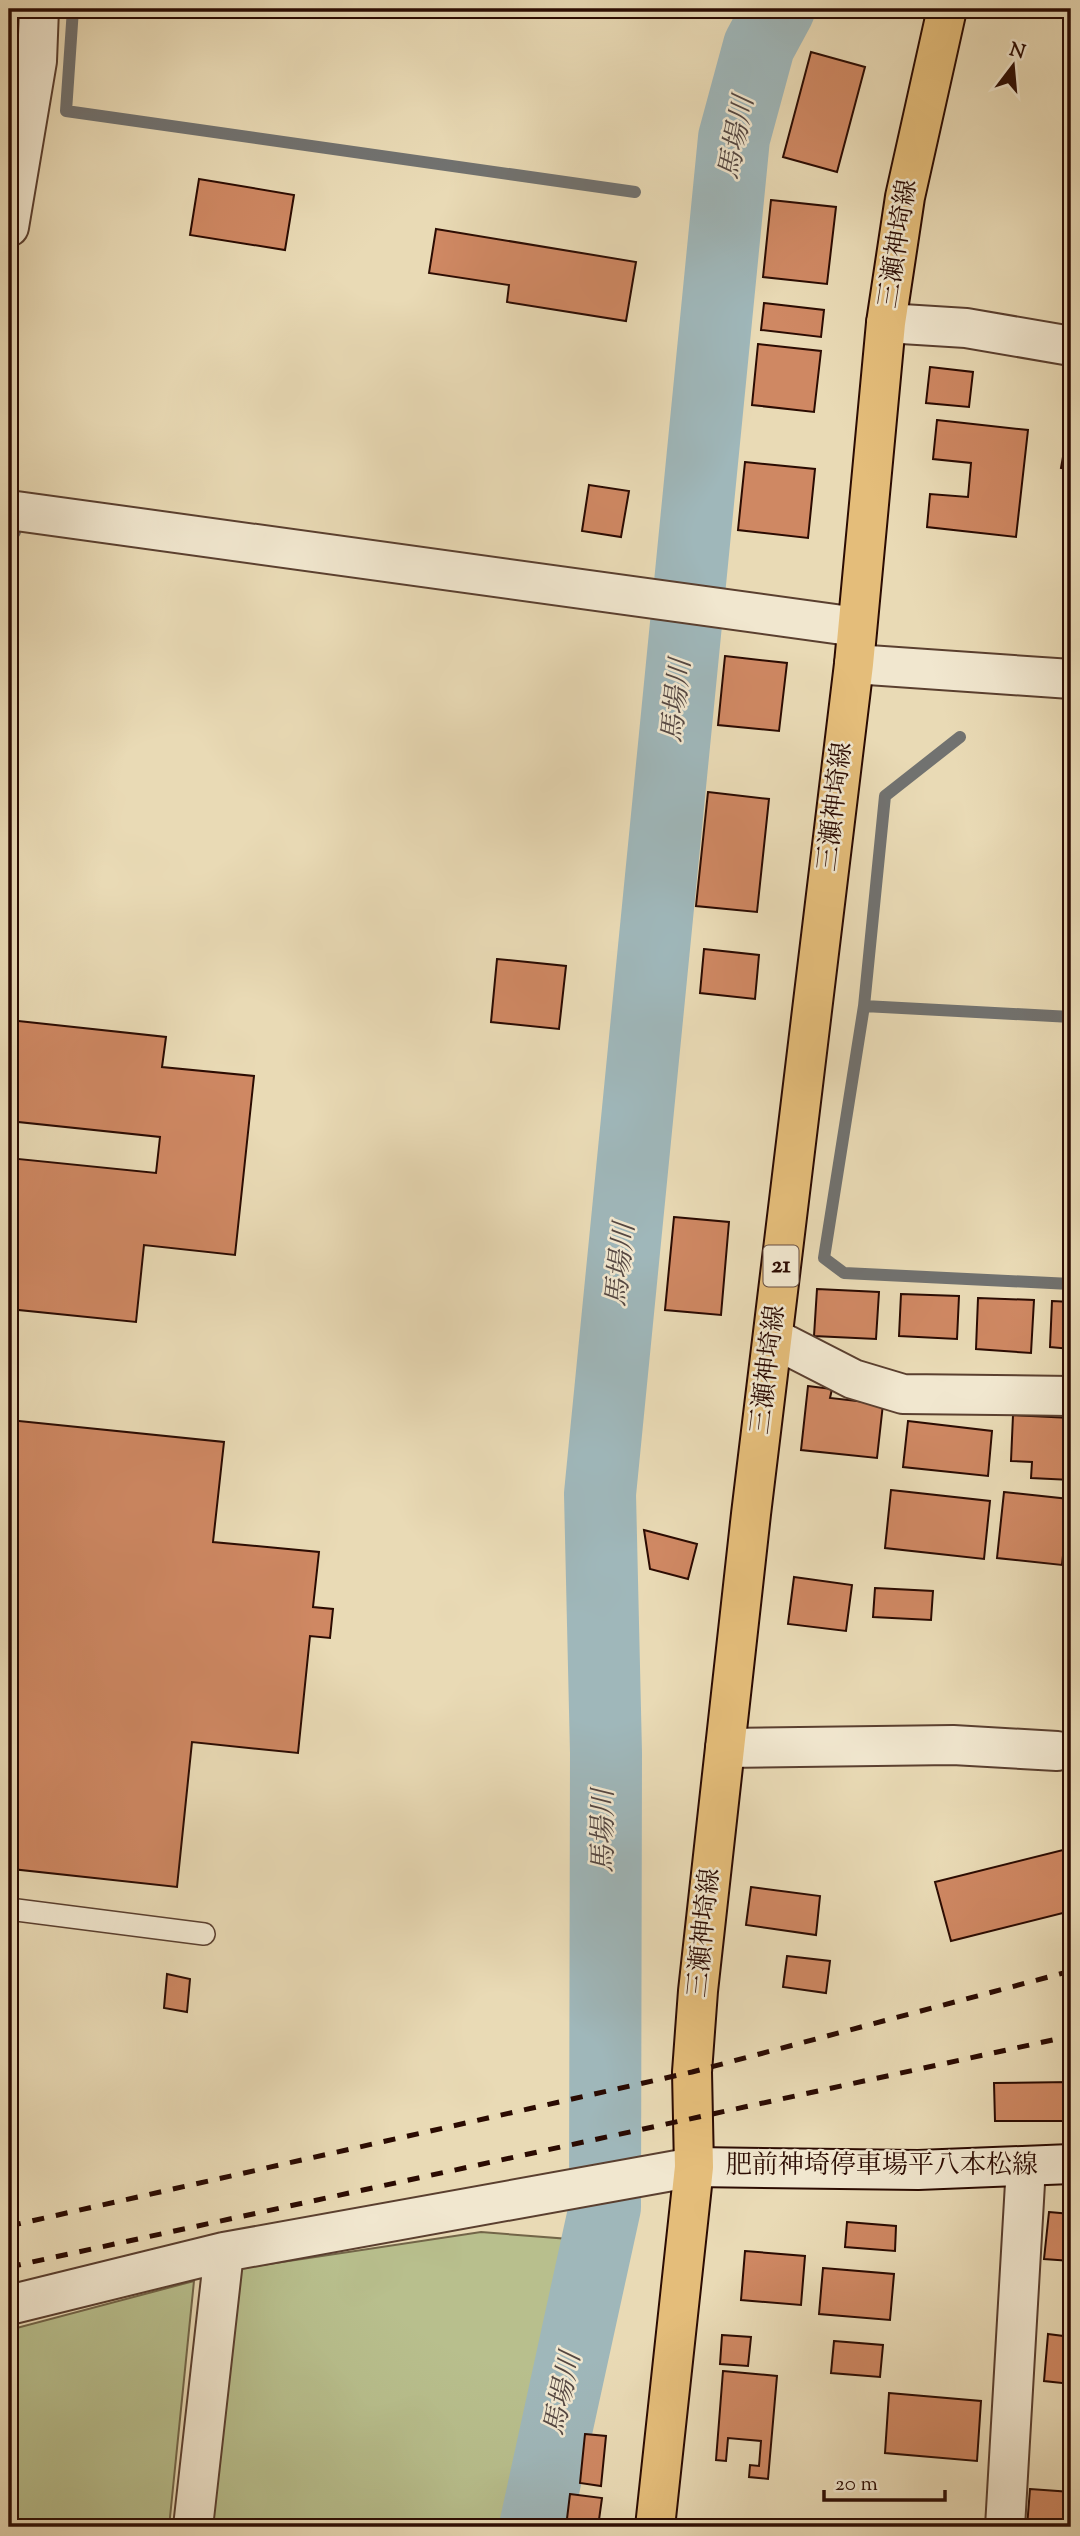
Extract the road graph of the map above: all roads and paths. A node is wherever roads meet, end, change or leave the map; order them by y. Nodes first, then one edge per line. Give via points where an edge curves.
1 (39, 9) edge
2 (947, 9) edge
3 (10, 210) edge
4 (886, 323) junction
5 (1071, 346) edge
6 (9, 510) edge
7 (855, 646) junction
8 (1071, 679) edge
9 (772, 1338) junction
10 (1071, 1396) edge
11 (725, 1748) junction
12 (1057, 1751) dead end
13 (9, 1909) edge
14 (204, 1934) dead end
15 (1071, 2164) edge
16 (694, 2166) junction
17 (1026, 2166) junction
18 (224, 2252) junction
19 (9, 2305) edge
20 (193, 2527) edge
21 (655, 2527) edge
22 (1005, 2527) edge

1 - 3 street via 37,61
2 - 4 main road, 三瀬神埼線 / 21 via 905,197
4 - 5 street via 966,328
4 - 7 main road, 三瀬神埼線 / 21
6 - 7 street via 728,611
7 - 8 street
7 - 9 main road, 三瀬神埼線 / 21
9 - 10 street via 853,1379 903,1394
9 - 11 main road, 三瀬神埼線 / 21
11 - 12 street via 953,1745
11 - 16 main road, 三瀬神埼線 / 21 via 698,1991 692,2072
13 - 14 lane
15 - 17 street, 肥前神埼停車場平八本松線
16 - 17 street, 肥前神埼停車場平八本松線 via 918,2170
16 - 18 street, 肥前神埼停車場平八本松線
16 - 21 main road, 三瀬神埼線 / 21
17 - 22 street
18 - 19 street, 肥前神埼停車場平八本松線
18 - 20 street

